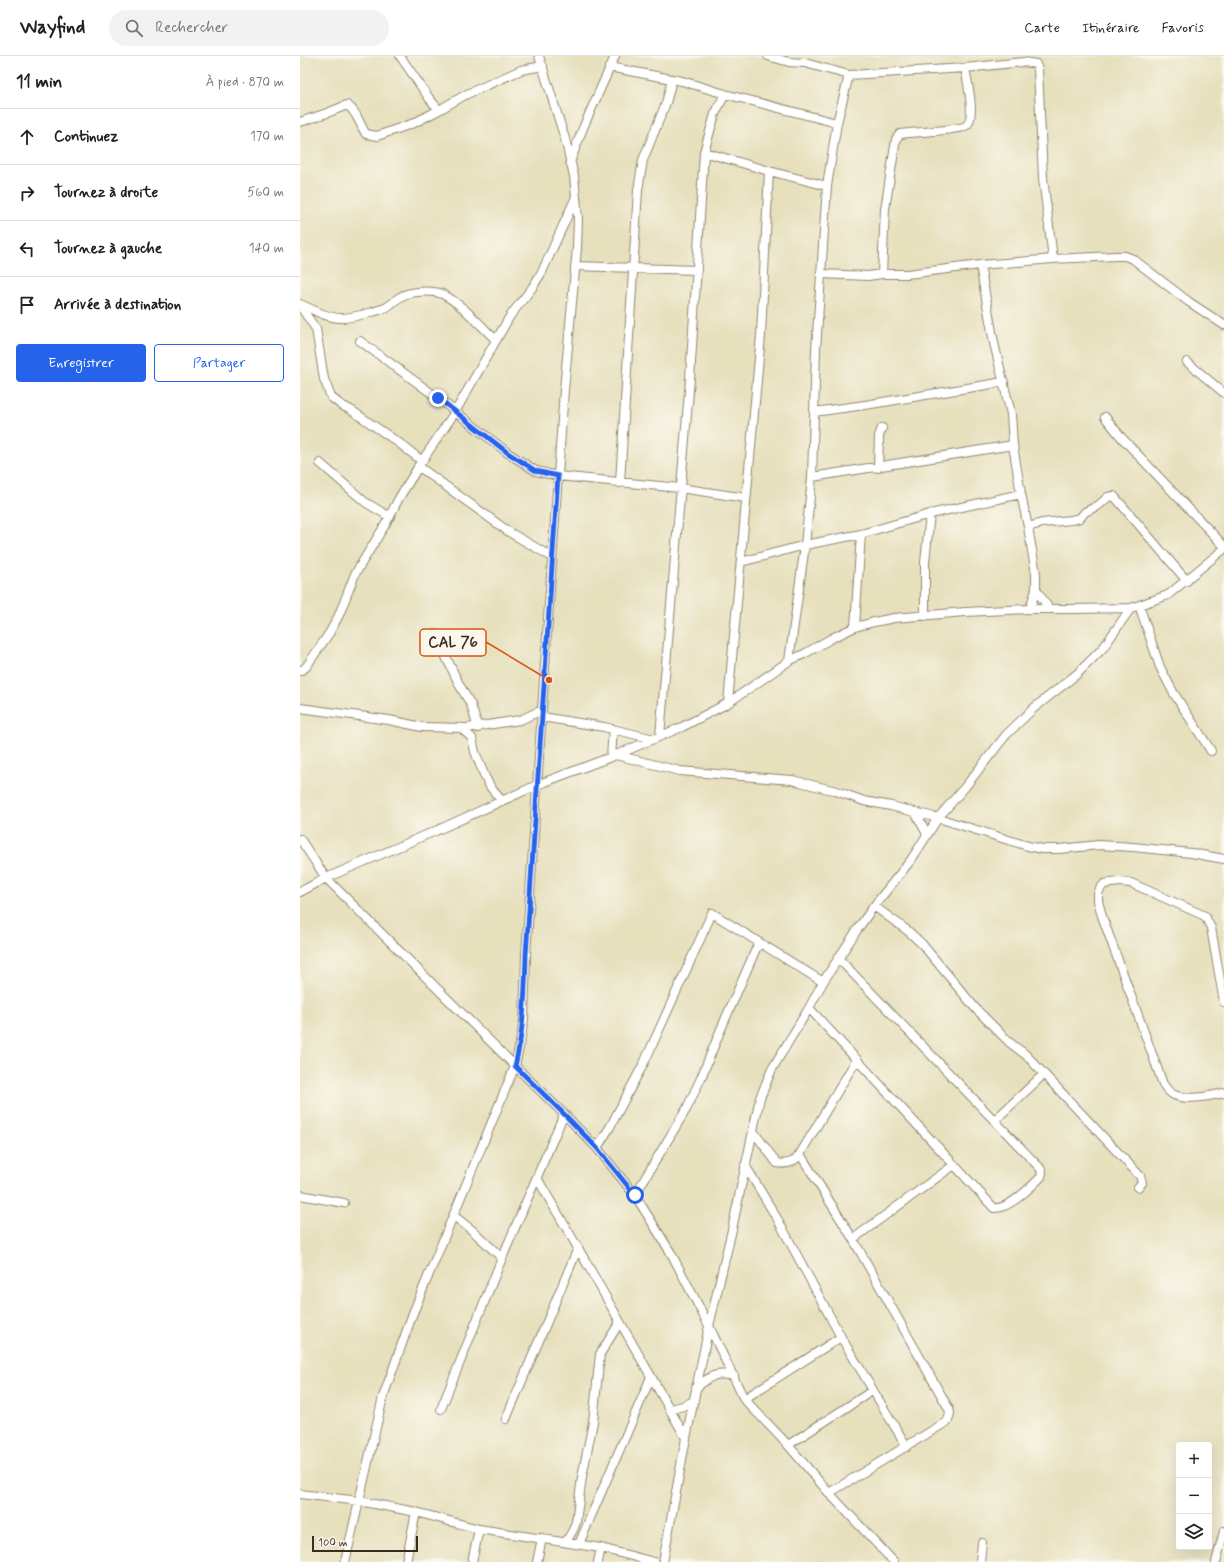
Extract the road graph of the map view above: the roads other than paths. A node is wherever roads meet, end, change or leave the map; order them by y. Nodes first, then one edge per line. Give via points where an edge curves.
1 (400, 56) edge
2 (539, 56) edge
3 (615, 56) edge
4 (768, 56) edge
5 (1030, 59) edge
6 (805, 60) edge
7 (543, 66) junction
8 (610, 67) junction
9 (965, 68) junction
10 (849, 75) junction
11 (672, 80) junction
12 (725, 94) junction
13 (439, 110) junction
14 (300, 122) edge
15 (838, 123) junction
16 (704, 152) junction
17 (570, 162) junction
18 (769, 171) junction
19 (827, 186) junction
20 (576, 195) junction
21 (1053, 259) junction
22 (980, 265) junction
23 (576, 266) junction
24 (633, 268) junction
25 (697, 270) junction
26 (821, 274) junction
27 (882, 274) junction
28 (300, 305) edge
29 (1224, 325) edge
30 (496, 340) junction
31 (360, 341) dead end
32 (1187, 362) dead end
33 (1004, 382) junction
34 (1224, 393) edge
35 (455, 412) junction
36 (814, 412) junction
37 (1105, 417) dead end
38 (882, 428) dead end
39 (1014, 445) junction
40 (320, 464) dead end
41 (420, 464) junction
42 (878, 468) junction
43 (558, 476) junction
44 (812, 477) junction
45 (620, 483) junction
46 (680, 488) junction
47 (1021, 494) junction
48 (746, 498) junction
49 (930, 514) junction
50 (390, 517) junction
51 (1028, 527) junction
52 (861, 534) junction
53 (805, 545) junction
54 (1224, 546) edge
55 (1224, 549) edge
56 (552, 557) junction
57 (741, 562) junction
58 (1187, 581) junction
59 (1036, 589) junction
60 (1139, 606) junction
61 (1131, 608) junction
62 (1030, 609) junction
63 (1049, 609) junction
64 (925, 616) junction
65 (855, 627) junction
66 (435, 634) dead end
67 (789, 661) junction
68 (300, 671) edge
69 (728, 702) junction
70 (300, 708) edge
71 (542, 713) junction
72 (461, 728) junction
73 (478, 728) junction
74 (613, 729) junction
75 (657, 738) junction
76 (1211, 750) dead end
77 (614, 756) junction
78 (537, 785) junction
79 (502, 801) junction
80 (915, 812) junction
81 (938, 818) junction
82 (927, 834) junction
83 (300, 839) edge
84 (1224, 859) edge
85 (326, 878) junction
86 (300, 892) edge
87 (874, 906) junction
88 (759, 942) junction
89 (838, 958) junction
90 (823, 982) junction
91 (1224, 1002) edge
92 (809, 1008) junction
93 (857, 1059) junction
94 (515, 1066) junction
95 (1044, 1074) junction
96 (1224, 1093) edge
97 (564, 1114) junction
98 (995, 1120) junction
99 (753, 1131) junction
100 (597, 1148) junction
101 (800, 1154) junction
102 (745, 1164) junction
103 (954, 1165) junction
104 (537, 1178) junction
105 (1138, 1187) dead end
106 (300, 1194) edge
107 (635, 1195) junction
108 (344, 1203) dead end
109 (454, 1216) junction
110 (853, 1239) junction
111 (578, 1248) junction
112 (502, 1258) junction
113 (620, 1322) junction
114 (709, 1326) junction
115 (840, 1337) junction
116 (734, 1376) junction
117 (651, 1377) junction
118 (696, 1388) junction
119 (872, 1391) junction
120 (744, 1399) junction
121 (694, 1401) junction
122 (441, 1409) dead end
123 (671, 1409) junction
124 (506, 1419) dead end
125 (686, 1438) junction
126 (788, 1445) junction
127 (907, 1447) junction
128 (829, 1493) junction
129 (300, 1494) edge
130 (359, 1501) junction
131 (416, 1512) junction
132 (479, 1529) junction
133 (1224, 1531) edge
134 (542, 1538) junction
135 (566, 1542) junction
136 (982, 1543) dead end
137 (579, 1544) junction
138 (601, 1548) junction
139 (345, 1562) edge
140 (406, 1562) edge
141 (472, 1562) edge
142 (537, 1562) edge
143 (598, 1562) edge
144 (654, 1562) edge
145 (663, 1562) edge
146 (894, 1562) edge
147 (980, 1562) edge
148 (1216, 1562) edge

1 - 13 street
2 - 7 street
3 - 8 street
4 - 6 street via 789,62
5 - 9 street
5 - 21 street via 1036,64 1039,73 1043,178
6 - 10 street
7 - 13 street via 522,70 467,94
7 - 17 street
8 - 11 street
8 - 17 street
9 - 10 street
9 - 27 street via 971,105 967,125 900,134 896,139 886,209
10 - 15 street
11 - 12 street
11 - 24 street via 666,103 643,160 638,190
12 - 15 street
12 - 16 street via 715,114
13 - 14 street via 414,123 377,136 366,134 352,108 347,105
15 - 19 street
16 - 18 street
16 - 25 street
17 - 20 street
18 - 19 street
18 - 48 street via 761,335
19 - 26 street
20 - 23 street
20 - 30 street via 542,272
21 - 22 street
21 - 29 street via 1116,256 1133,259 1188,302
22 - 27 street via 907,274
22 - 33 street
23 - 24 street
23 - 43 street
24 - 25 street
24 - 45 street
25 - 46 street
26 - 27 street
26 - 36 street
28 - 30 street via 332,317 344,318 385,308 407,294 442,294
28 - 41 street via 316,329 324,378 331,397 399,443
30 - 35 street
31 - 35 street
32 - 34 street
33 - 36 street via 865,406
33 - 39 street via 1012,414
35 - 41 street
35 - 43 street via 536,471
36 - 44 street
37 - 54 street
38 - 42 street via 879,436
39 - 42 street
39 - 47 street
40 - 50 street via 365,502
41 - 50 street
41 - 56 street via 509,532
42 - 44 street
43 - 45 street
43 - 56 street
44 - 53 street
45 - 46 street
46 - 48 street
46 - 75 street
47 - 49 street
47 - 51 street
48 - 57 street
49 - 52 street
49 - 64 street via 925,562
50 - 68 street via 355,574 330,632
51 - 58 street via 1080,518 1108,497 1114,496
51 - 59 street
52 - 53 street
52 - 65 street
53 - 57 street
53 - 67 street
55 - 58 street
56 - 71 street
57 - 69 street
58 - 60 street via 1168,595
59 - 62 street
59 - 63 street
60 - 61 street
60 - 76 street via 1160,667 1173,692
61 - 63 street
61 - 81 street via 1103,648 1006,735
62 - 63 street
62 - 64 street
64 - 65 street via 887,619
65 - 67 street
66 - 73 street via 471,705
67 - 69 street
69 - 75 street
70 - 72 street via 422,727
71 - 73 street
71 - 74 street
71 - 78 street
72 - 73 street
72 - 79 street via 472,738 485,777
74 - 75 street
74 - 77 street
75 - 77 street
77 - 78 street
77 - 80 street via 680,771 792,780 864,801
78 - 79 street
78 - 94 street via 524,1018
79 - 85 street
80 - 81 street
80 - 82 street
81 - 82 street
81 - 84 street via 1042,849 1099,845 1191,853
82 - 87 street via 911,860
83 - 85 street
85 - 86 street
85 - 94 street
87 - 89 street
87 - 95 street via 922,944 976,1010
88 - 90 street
88 - 100 street via 712,913 645,1060
88 - 107 street via 687,1108
89 - 90 street
89 - 98 street
90 - 92 street
91 - 96 street via 1211,928 1205,916 1131,883 1104,884 1098,894 1102,916 1163,1084 1174,1095 1182,1097
92 - 93 street
92 - 99 street via 764,1085
93 - 101 street
93 - 103 street
94 - 97 street
94 - 109 street
95 - 98 street
95 - 105 street via 1140,1176 1142,1183
97 - 100 street
97 - 104 street
98 - 103 street via 1040,1168 1041,1177 1018,1197 994,1208
99 - 101 street via 777,1163 787,1164
99 - 102 street
100 - 107 street
101 - 110 street
102 - 114 street
102 - 115 street
103 - 110 street
104 - 111 street
104 - 112 street
106 - 108 street
107 - 114 street via 671,1253
109 - 112 street
109 - 130 street via 413,1313 383,1397
110 - 127 street via 949,1409 948,1421
111 - 113 street
111 - 124 street
112 - 122 street
113 - 117 street
113 - 135 street via 600,1354 593,1422 577,1516
114 - 116 street
114 - 118 street
115 - 119 street
115 - 120 street
116 - 118 street via 713,1375
116 - 120 street
117 - 123 street
117 - 137 street
118 - 121 street
119 - 126 street
119 - 127 street
120 - 126 street
121 - 123 street
121 - 125 street
123 - 125 street
125 - 145 street
126 - 128 street
127 - 128 street
128 - 146 street
129 - 130 street
130 - 131 street
130 - 139 street
131 - 132 street
131 - 140 street
132 - 134 street
132 - 141 street
133 - 148 street
134 - 135 street
134 - 142 street
135 - 137 street
136 - 147 street
137 - 138 street
138 - 143 street
138 - 144 street

